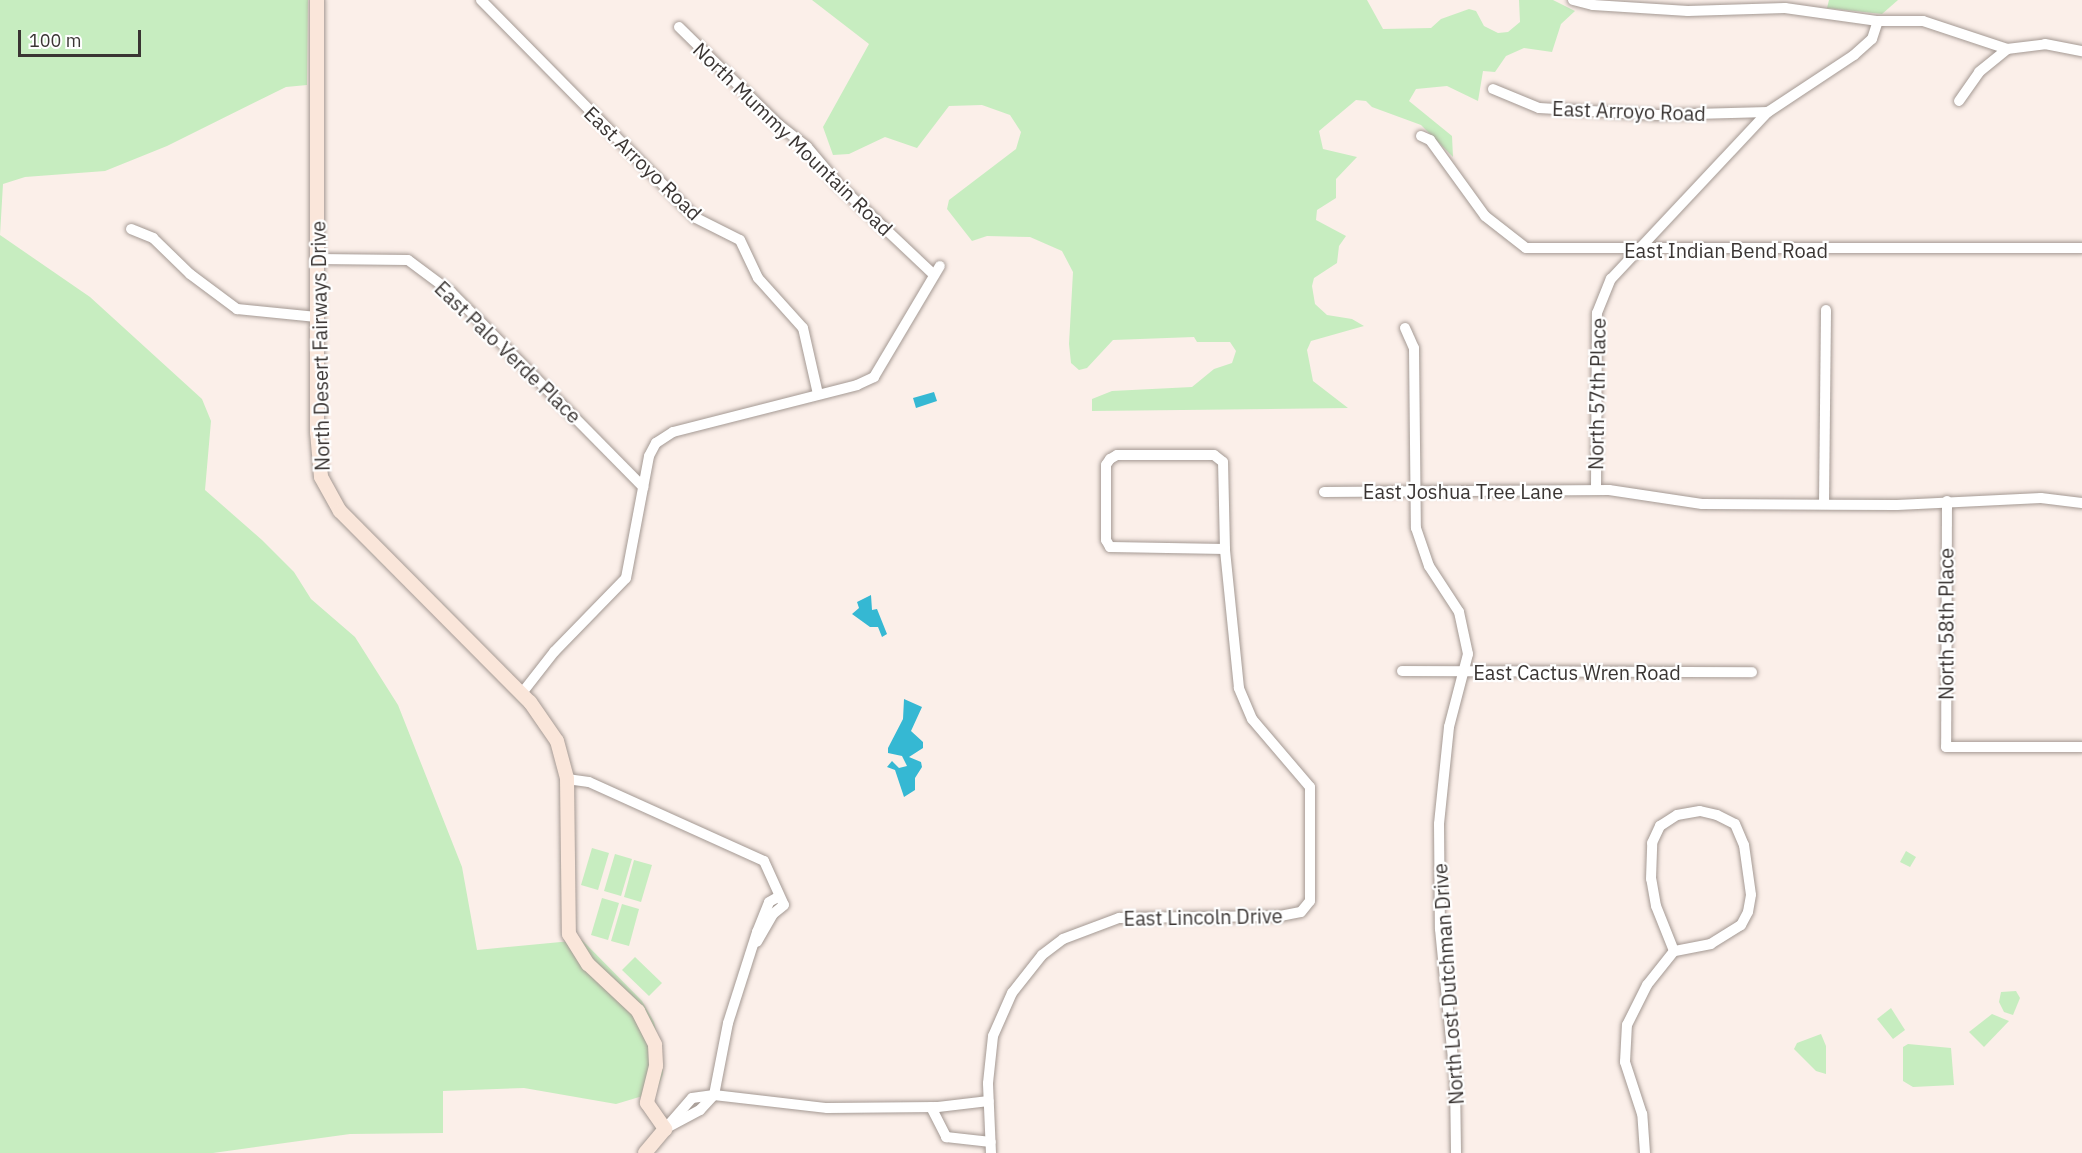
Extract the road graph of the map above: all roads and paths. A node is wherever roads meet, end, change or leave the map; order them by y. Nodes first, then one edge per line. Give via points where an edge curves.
1 (317, 0) edge
2 (481, 0) edge
3 (1573, 0) edge
4 (1878, 21) junction
5 (679, 27) dead end
6 (2007, 49) junction
7 (2082, 51) edge
8 (1493, 89) dead end
9 (1959, 101) dead end
10 (1768, 112) junction
11 (1420, 136) dead end
12 (131, 229) dead end
13 (2082, 248) edge
14 (1638, 250) junction
15 (318, 259) junction
16 (1826, 310) dead end
17 (317, 317) junction
18 (1405, 328) dead end
19 (818, 394) junction
20 (643, 486) junction
21 (1596, 490) junction
22 (1415, 491) junction
23 (1324, 492) dead end
24 (1947, 501) junction
25 (1824, 503) junction
26 (2082, 503) edge
27 (1225, 549) junction
28 (1402, 671) dead end
29 (1466, 672) junction
30 (1752, 672) dead end
31 (522, 693) junction
32 (2082, 747) edge
33 (567, 779) junction
34 (1674, 951) junction
35 (714, 1095) junction
36 (989, 1101) junction
37 (935, 1107) junction
38 (665, 1129) junction
39 (962, 1141) junction
40 (991, 1148) edge
41 (645, 1153) edge
42 (1456, 1153) edge
43 (1645, 1153) edge

1 - 15 street, North Desert Fairways Drive
2 - 19 street, East Arroyo Road via 696,218 740,240 758,278 803,328
3 - 4 street via 1688,12 1785,8
4 - 6 street via 1923,21
4 - 10 street, North 57th Place via 1872,39 1854,55
5 - 19 street, North Mummy Mountain Road via 778,125 807,147 839,185 937,270 874,377
6 - 7 street via 2045,44
6 - 9 street via 1979,72
8 - 10 street, East Arroyo Road via 1539,108 1659,115
10 - 14 street, North 57th Place
11 - 14 street, East Indian Bend Road via 1430,140 1472,201 1515,243 1538,250
12 - 17 street via 153,238 190,274 237,309
13 - 14 street, East Indian Bend Road
14 - 21 street, North 57th Place via 1611,279 1597,313
15 - 17 street, North Desert Fairways Drive
15 - 20 street, East Palo Verde Place via 408,260 451,292
16 - 25 street
17 - 31 street, North Desert Fairways Drive via 318,464 324,488 340,511
18 - 22 street, North Lost Dutchman Drive via 1414,348
19 - 20 street, North Mummy Mountain Road via 666,435 651,450
20 - 31 street, North Mummy Mountain Road via 626,578 554,652
21 - 22 street, East Joshua Tree Lane
21 - 25 street, East Joshua Tree Lane via 1702,504
22 - 23 street, East Joshua Tree Lane
22 - 29 street, North Lost Dutchman Drive via 1420,545 1460,612 1468,654
24 - 25 street, East Joshua Tree Lane via 1887,498
24 - 26 street, East Joshua Tree Lane via 2041,498
24 - 32 street, North 58th Place via 1946,747
27 - 27 street, East Lincoln Drive via 1224,470 1220,458 1117,455 1110,459 1106,465 1106,540 1110,547
27 - 36 street, East Lincoln Drive via 1241,697 1252,719 1310,787 1310,901 1301,912 1280,916 1119,918 1063,939 1030,969 1003,1010 990,1050
28 - 29 street, East Cactus Wren Road
29 - 30 street, East Cactus Wren Road
29 - 42 street, North Lost Dutchman Drive via 1449,727 1439,824 1440,929 1455,1080
31 - 33 street, North Desert Fairways Drive via 554,735
33 - 35 street via 589,782 764,861 781,901 769,902 728,1023
33 - 38 street, North Desert Fairways Drive via 569,934 582,958 628,1000 649,1029 656,1066 647,1103
34 - 34 street via 1711,944 1741,925 1751,895 1749,865 1735,824 1700,811 1677,815 1660,826 1652,843 1651,879 1656,906
34 - 43 street via 1647,985 1627,1025 1625,1062 1642,1114
35 - 37 street via 826,1108
35 - 38 street via 700,1110
36 - 37 street
36 - 40 street, East Lincoln Drive
37 - 39 street via 945,1125
37 - 39 street via 946,1137
38 - 41 street
39 - 40 street

